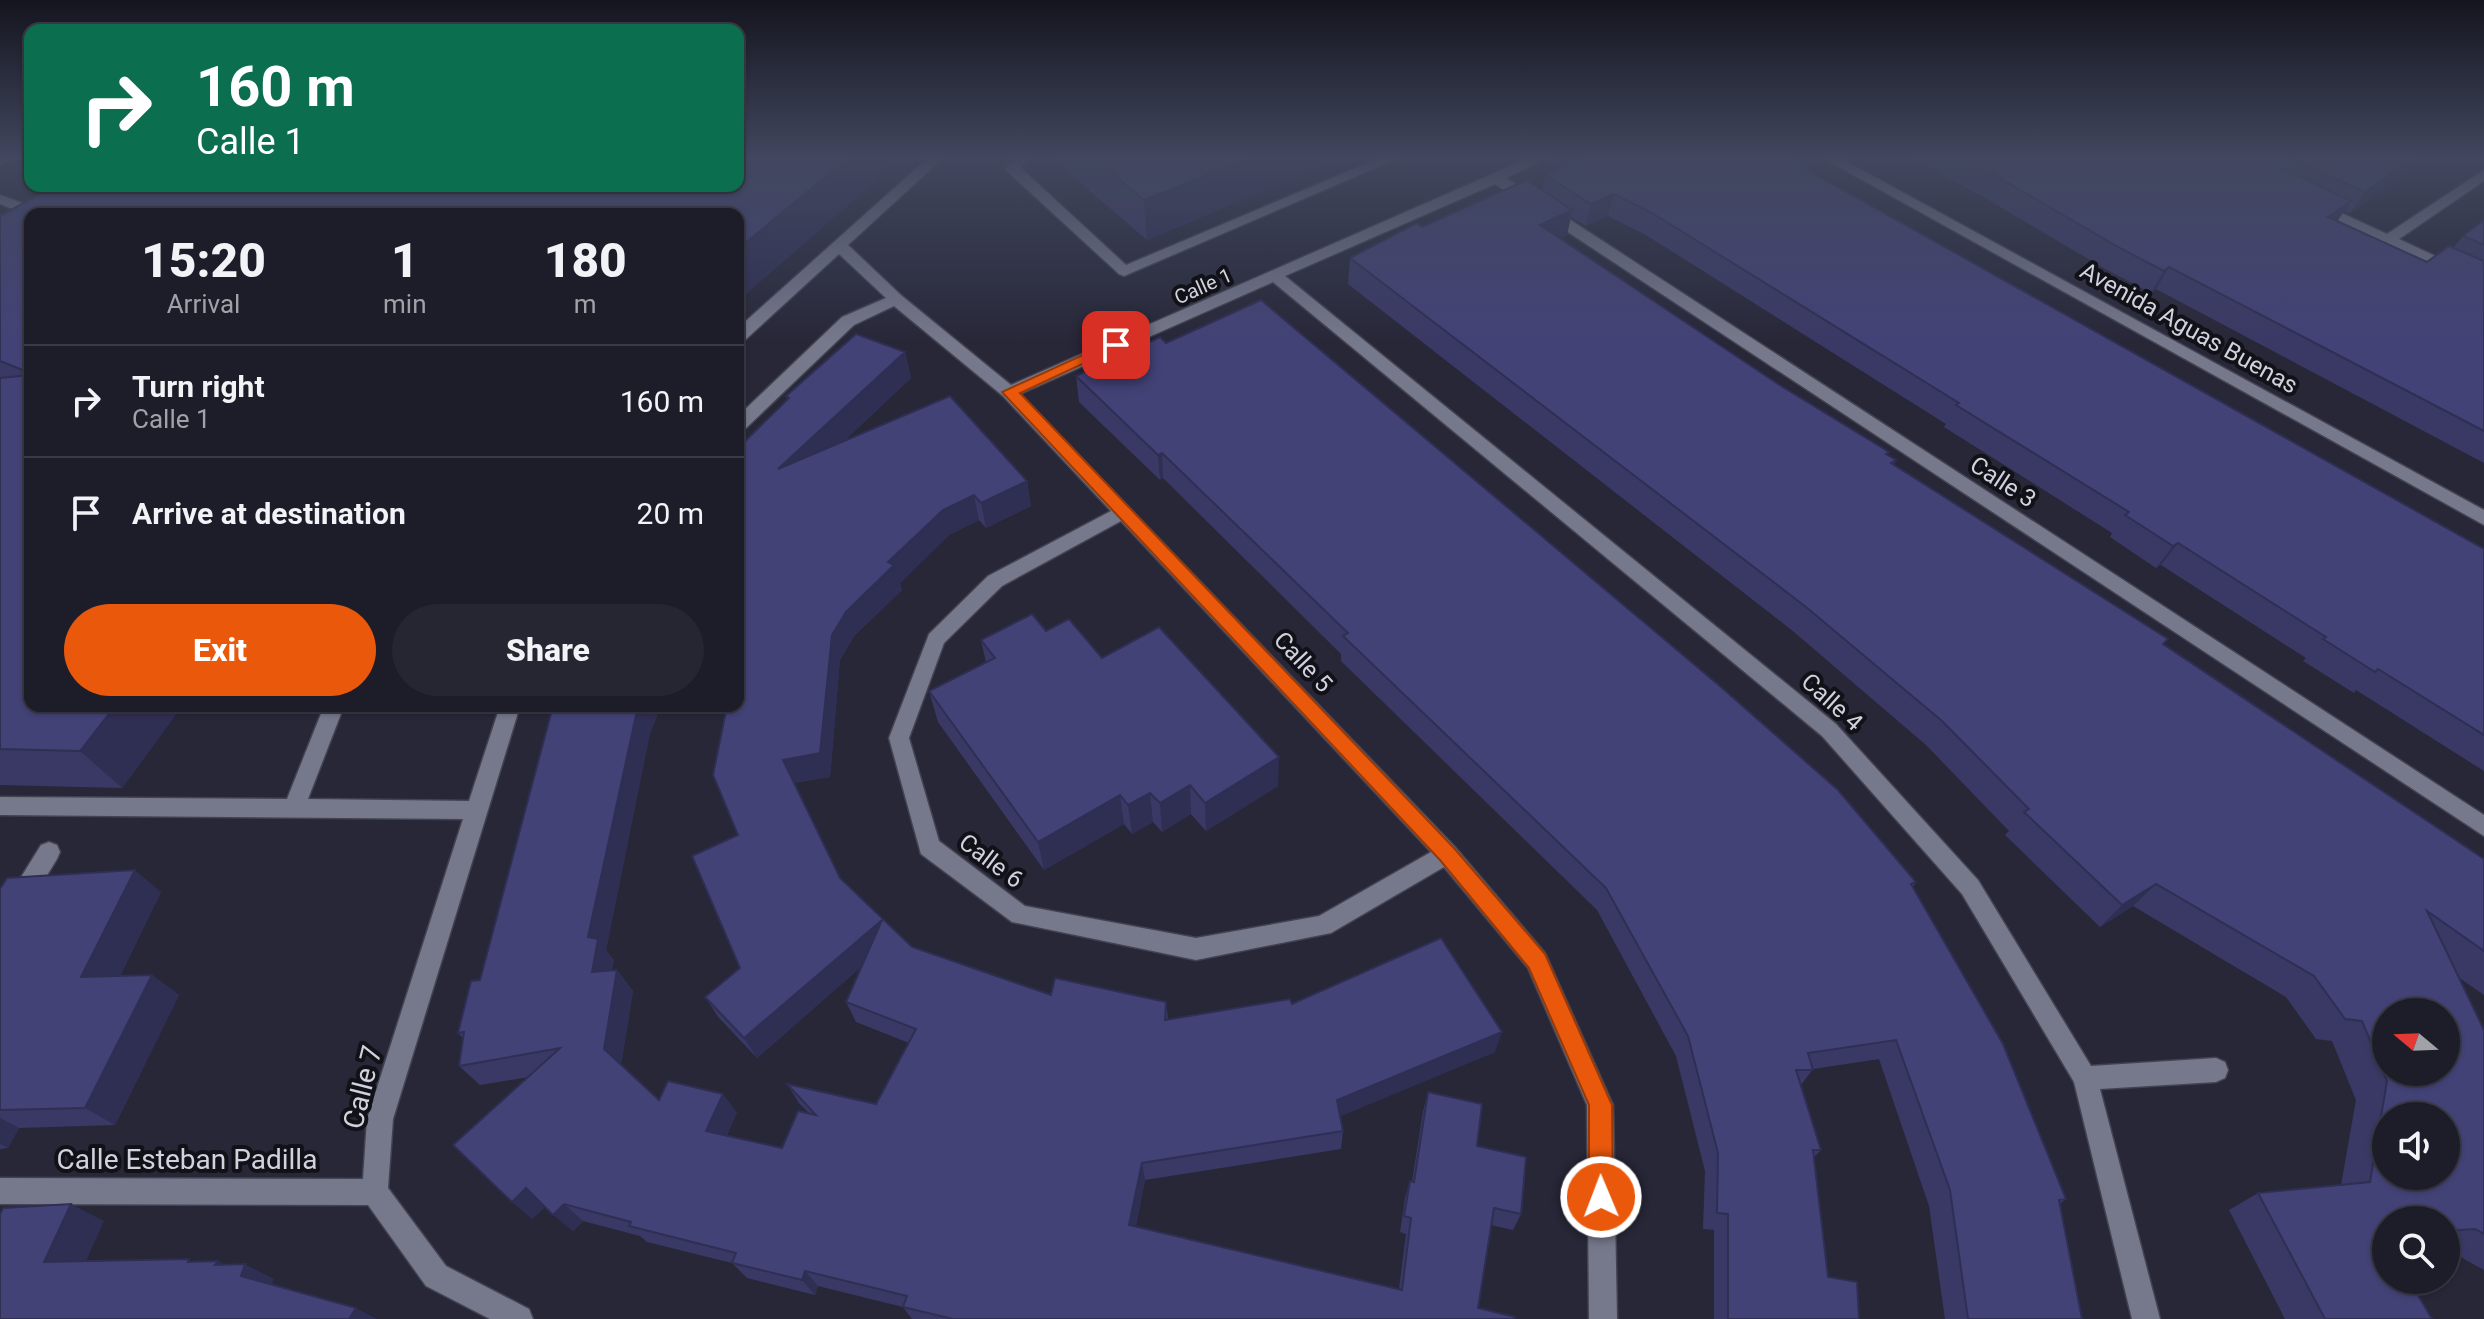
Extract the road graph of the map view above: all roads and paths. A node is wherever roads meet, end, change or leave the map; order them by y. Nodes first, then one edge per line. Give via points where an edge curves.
1 (871, 219) edge
2 (1067, 219) edge
3 (1248, 219) edge
4 (1405, 219) edge
5 (1558, 219) edge
6 (1940, 219) edge
7 (2342, 219) edge
8 (2419, 219) edge
9 (2388, 240) junction
10 (841, 247) junction
11 (1275, 276) junction
12 (2484, 285) edge
13 (896, 299) junction
14 (744, 332) edge
15 (1009, 392) junction
16 (744, 420) edge
17 (1125, 511) junction
18 (2484, 518) edge
19 (332, 712) edge
20 (508, 712) edge
21 (0, 806) edge
22 (294, 808) junction
23 (478, 810) junction
24 (2484, 827) edge
25 (49, 852) dead end
26 (1447, 854) junction
27 (0, 932) edge
28 (2216, 1070) dead end
29 (2085, 1078) junction
30 (0, 1191) edge
31 (375, 1192) junction
32 (519, 1319) edge
33 (1603, 1319) edge
34 (2146, 1319) edge

1 - 10 street
2 - 3 street via 1124,271
4 - 11 street, Calle 1
5 - 24 street, Calle 3
6 - 18 street, Avenida Aguas Buenas
7 - 9 street
8 - 9 street
9 - 12 street
10 - 13 street, Calle 5
10 - 14 street
11 - 15 street, Calle 1
11 - 29 street, Calle 4 via 1829,730 1970,887
13 - 15 street, Calle 5
13 - 16 street via 848,321
15 - 17 street, Calle 5
17 - 26 street, Calle 5
17 - 26 street, Calle 6 via 995,581 936,639 899,738 929,847 1020,915 1196,949 1323,926
19 - 22 street
20 - 23 street
21 - 22 street
22 - 23 street
23 - 31 street, Calle 7 via 380,1119
25 - 27 street
26 - 33 street, Calle 5 via 1537,961 1600,1105
28 - 29 street
29 - 34 street, Calle 4
30 - 31 street, Calle Esteban Padilla
31 - 32 street via 436,1276

